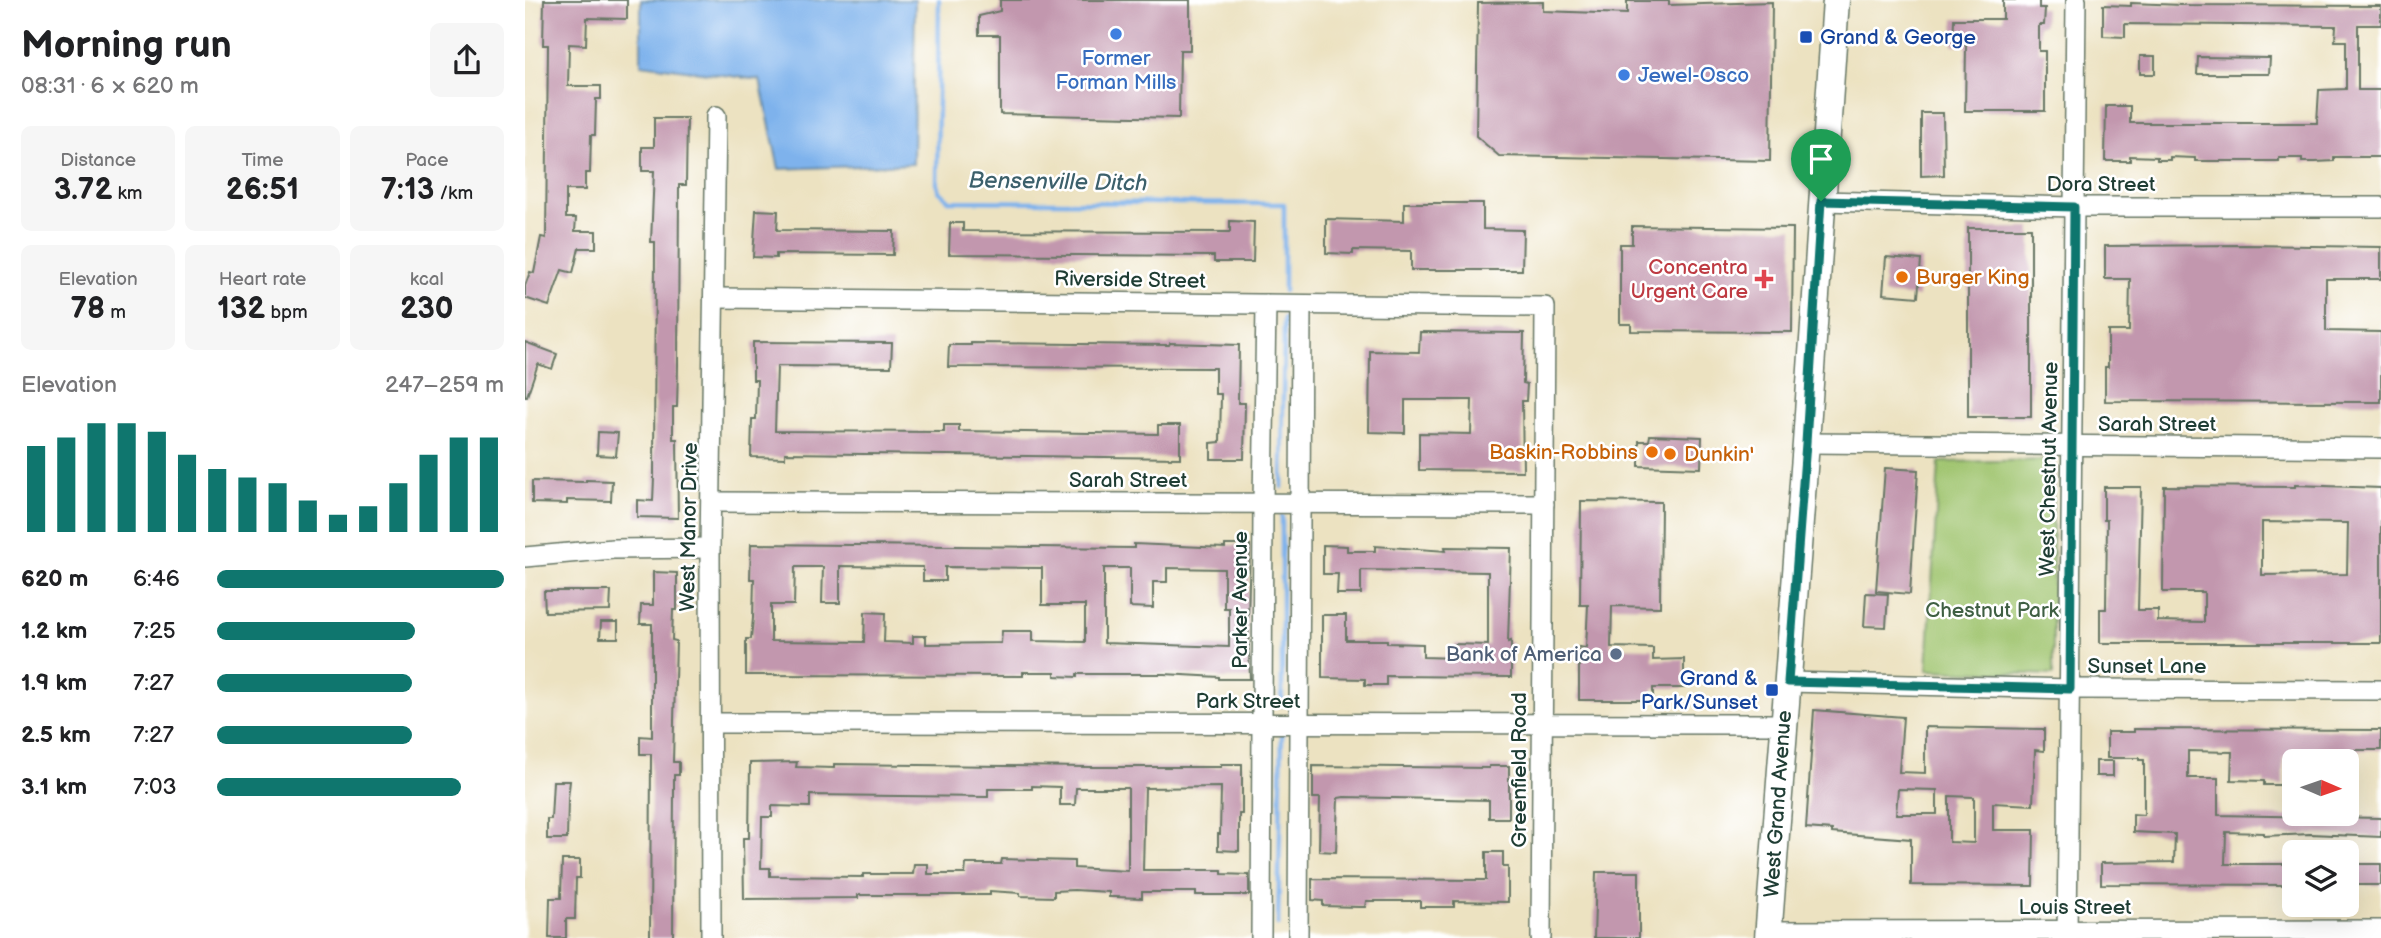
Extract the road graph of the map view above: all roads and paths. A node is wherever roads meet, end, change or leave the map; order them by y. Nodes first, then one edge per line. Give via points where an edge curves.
1 (1836, 0) edge
2 (2076, 0) edge
3 (716, 116) dead end
4 (1821, 201) junction
5 (2074, 207) junction
6 (2381, 207) edge
7 (715, 298) junction
8 (1266, 304) junction
9 (1301, 305) junction
10 (1545, 307) joint
11 (1806, 443) junction
12 (2072, 447) junction
13 (2381, 448) edge
14 (712, 502) junction
15 (1263, 503) junction
16 (1301, 503) junction
17 (1544, 504) junction
18 (710, 548) junction
19 (525, 557) edge
20 (1788, 682) junction
21 (2070, 689) junction
22 (2381, 690) edge
23 (712, 723) junction
24 (1262, 723) junction
25 (1299, 723) junction
26 (1541, 723) junction
27 (1784, 724) junction
28 (2381, 930) edge
29 (1769, 934) edge
30 (2067, 934) edge
31 (711, 938) edge
32 (1261, 938) edge
33 (1298, 938) edge
34 (1541, 938) edge

1 - 4 main road, West Grand Avenue
2 - 5 street, West Chestnut Avenue
3 - 7 street, West Manor Drive
4 - 5 street, Dora Street
4 - 11 main road, West Grand Avenue
5 - 6 street, Dora Street
5 - 12 street, West Chestnut Avenue
7 - 8 street, Riverside Street
7 - 14 street, West Manor Drive
8 - 9 street, Riverside Street
8 - 15 street, Parker Avenue
9 - 10 street, Riverside Street
9 - 16 street
10 - 17 street, Greenfield Road
11 - 12 street, Sarah Street
11 - 20 main road, West Grand Avenue
12 - 13 street, Sarah Street
12 - 21 street, West Chestnut Avenue
14 - 15 street, Sarah Street
14 - 18 street, West Manor Drive
15 - 16 street, Sarah Street
15 - 24 street, Parker Avenue
16 - 17 street, Sarah Street
16 - 25 street
17 - 26 street, Greenfield Road
18 - 19 street via 613,549
18 - 23 street, West Manor Drive
20 - 21 street, Sunset Lane
20 - 27 main road, West Grand Avenue
21 - 22 street, Sunset Lane
21 - 30 street, West Chestnut Avenue
23 - 24 street, Park Street
23 - 31 street, West Manor Drive
24 - 25 street, Park Street
24 - 32 street, Parker Avenue
25 - 26 street, Park Street
25 - 33 street
26 - 27 street, Park Street
26 - 34 street, Greenfield Road
27 - 29 main road, West Grand Avenue
28 - 30 street, Louis Street
29 - 30 street, Louis Street

